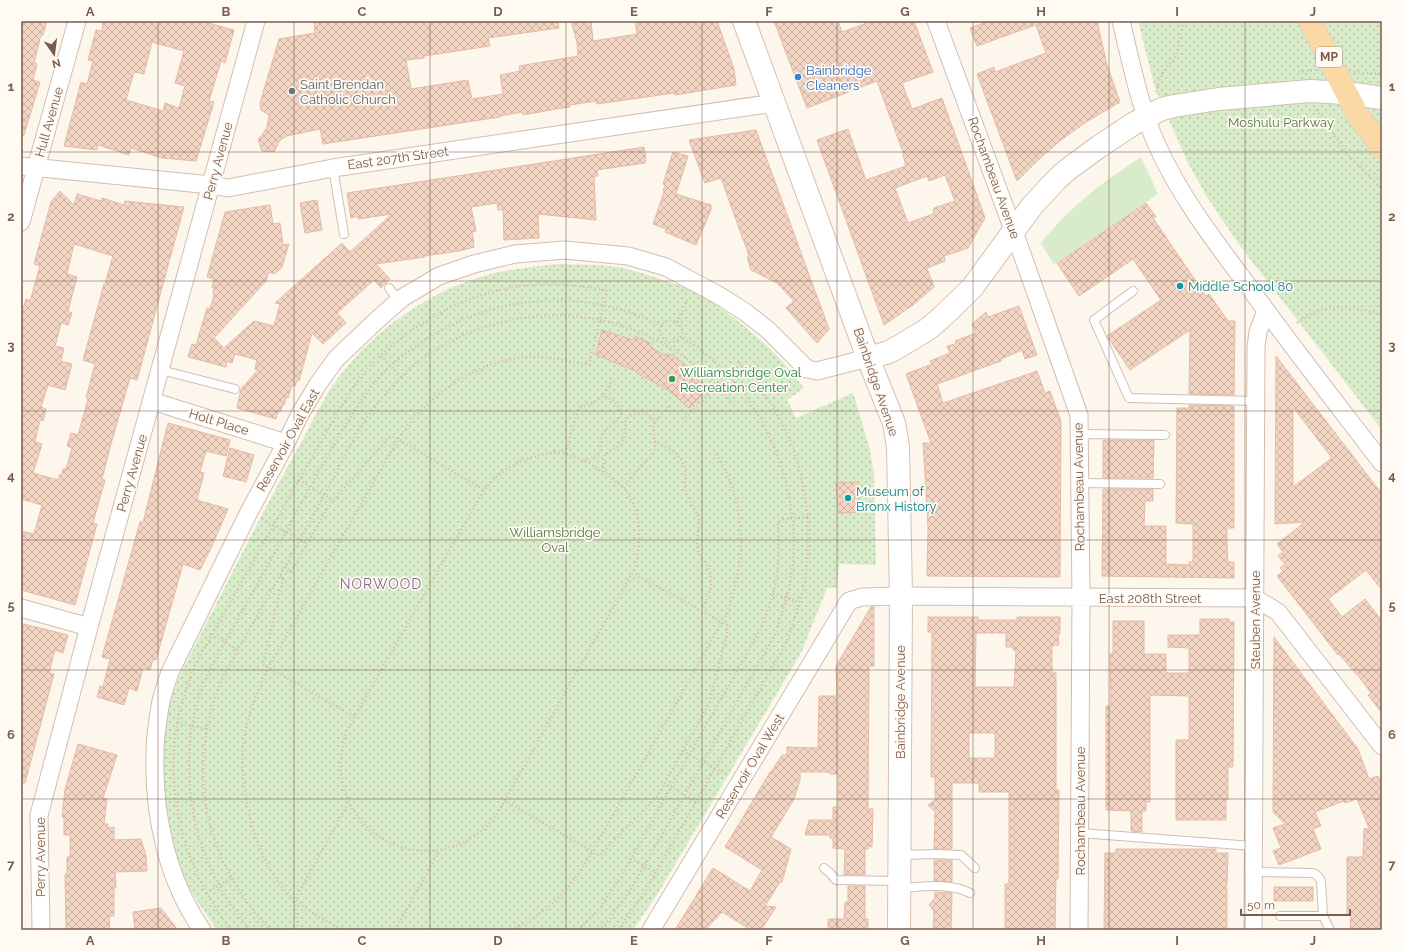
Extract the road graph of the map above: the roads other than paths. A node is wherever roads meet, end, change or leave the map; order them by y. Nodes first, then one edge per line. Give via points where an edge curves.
1 (77, 21) edge
2 (256, 21) edge
3 (744, 21) edge
4 (936, 21) edge
5 (1121, 21) edge
6 (1310, 21) edge
7 (1346, 92) junction
8 (1382, 98) edge
9 (774, 103) junction
10 (1146, 116) junction
11 (1382, 147) edge
12 (29, 167) edge
13 (333, 168) junction
14 (212, 185) junction
15 (21, 222) edge
16 (1013, 231) junction
17 (344, 234) dead end
18 (1133, 291) dead end
19 (1266, 311) junction
20 (868, 358) junction
21 (161, 370) junction
22 (235, 389) dead end
23 (152, 401) junction
24 (1256, 401) junction
25 (1079, 434) junction
26 (1165, 435) dead end
27 (286, 443) junction
28 (1382, 463) edge
29 (1079, 483) junction
30 (1160, 484) dead end
31 (901, 596) junction
32 (1081, 598) junction
33 (1255, 598) junction
34 (849, 601) joint
35 (21, 608) edge
36 (89, 627) junction
37 (1382, 746) edge
38 (1080, 833) junction
39 (1253, 846) junction
40 (899, 855) junction
41 (824, 868) dead end
42 (974, 868) dead end
43 (1253, 872) junction
44 (899, 884) junction
45 (970, 893) dead end
46 (1280, 916) dead end
47 (1323, 916) junction
48 (41, 930) edge
49 (202, 930) edge
50 (651, 930) edge
51 (899, 930) edge
52 (1079, 930) edge
53 (1253, 930) edge
54 (1330, 930) edge

1 - 12 street, Hull Avenue
2 - 14 street, Perry Avenue
3 - 9 main road, Bainbridge Avenue
4 - 16 street, Rochambeau Avenue
5 - 10 street
6 - 7 main road, MP
7 - 8 main road
7 - 10 main road via 1310,91 1226,98 1174,106
7 - 11 main road, MP via 1357,114
9 - 13 street, East 207th Street
9 - 20 main road, Bainbridge Avenue
10 - 16 main road via 1068,170 1043,194
10 - 19 street via 1160,150 1189,202
12 - 14 street, East 207th Street
12 - 15 street, Hull Avenue
13 - 14 street, East 207th Street via 228,188
13 - 17 lane
14 - 21 street, Perry Avenue
16 - 20 main road via 972,288 941,318 900,346
16 - 25 street, Rochambeau Avenue via 1079,415
18 - 24 lane via 1094,320 1129,398
19 - 24 street, Steuben Avenue via 1257,339
19 - 28 street
20 - 27 street, Reservoir Oval East via 817,371 807,368 768,330 745,312 666,267 628,256 564,250 515,254 474,264 394,294 377,320 336,359 310,397
20 - 31 main road, Bainbridge Avenue via 894,423 898,447
21 - 22 lane
21 - 23 street, Perry Avenue
23 - 27 street, Holt Place
23 - 36 street, Perry Avenue
24 - 33 street, Steuben Avenue
25 - 26 lane
25 - 29 street, Rochambeau Avenue
27 - 49 street, Reservoir Oval East via 248,512 170,672 162,700 155,753 157,810 170,864 182,896
29 - 30 lane
29 - 32 street, Rochambeau Avenue
31 - 32 street, East 208th Street
31 - 34 street, East 208th Street via 862,597
31 - 40 main road, Bainbridge Avenue
32 - 33 street, East 208th Street
32 - 38 street, Rochambeau Avenue
33 - 37 street via 1278,612
33 - 39 street, Steuben Avenue
34 - 50 street, Reservoir Oval West
35 - 36 street
36 - 48 street, Perry Avenue via 39,815
38 - 39 lane
38 - 52 street, Rochambeau Avenue
39 - 43 street, Steuben Avenue
40 - 42 lane via 961,855
40 - 44 main road, Bainbridge Avenue
41 - 44 lane via 836,880
43 - 47 lane via 1313,873 1318,876 1321,881
43 - 53 street, Steuben Avenue
44 - 45 lane via 961,888
44 - 51 main road, Bainbridge Avenue
46 - 47 lane
47 - 54 lane

